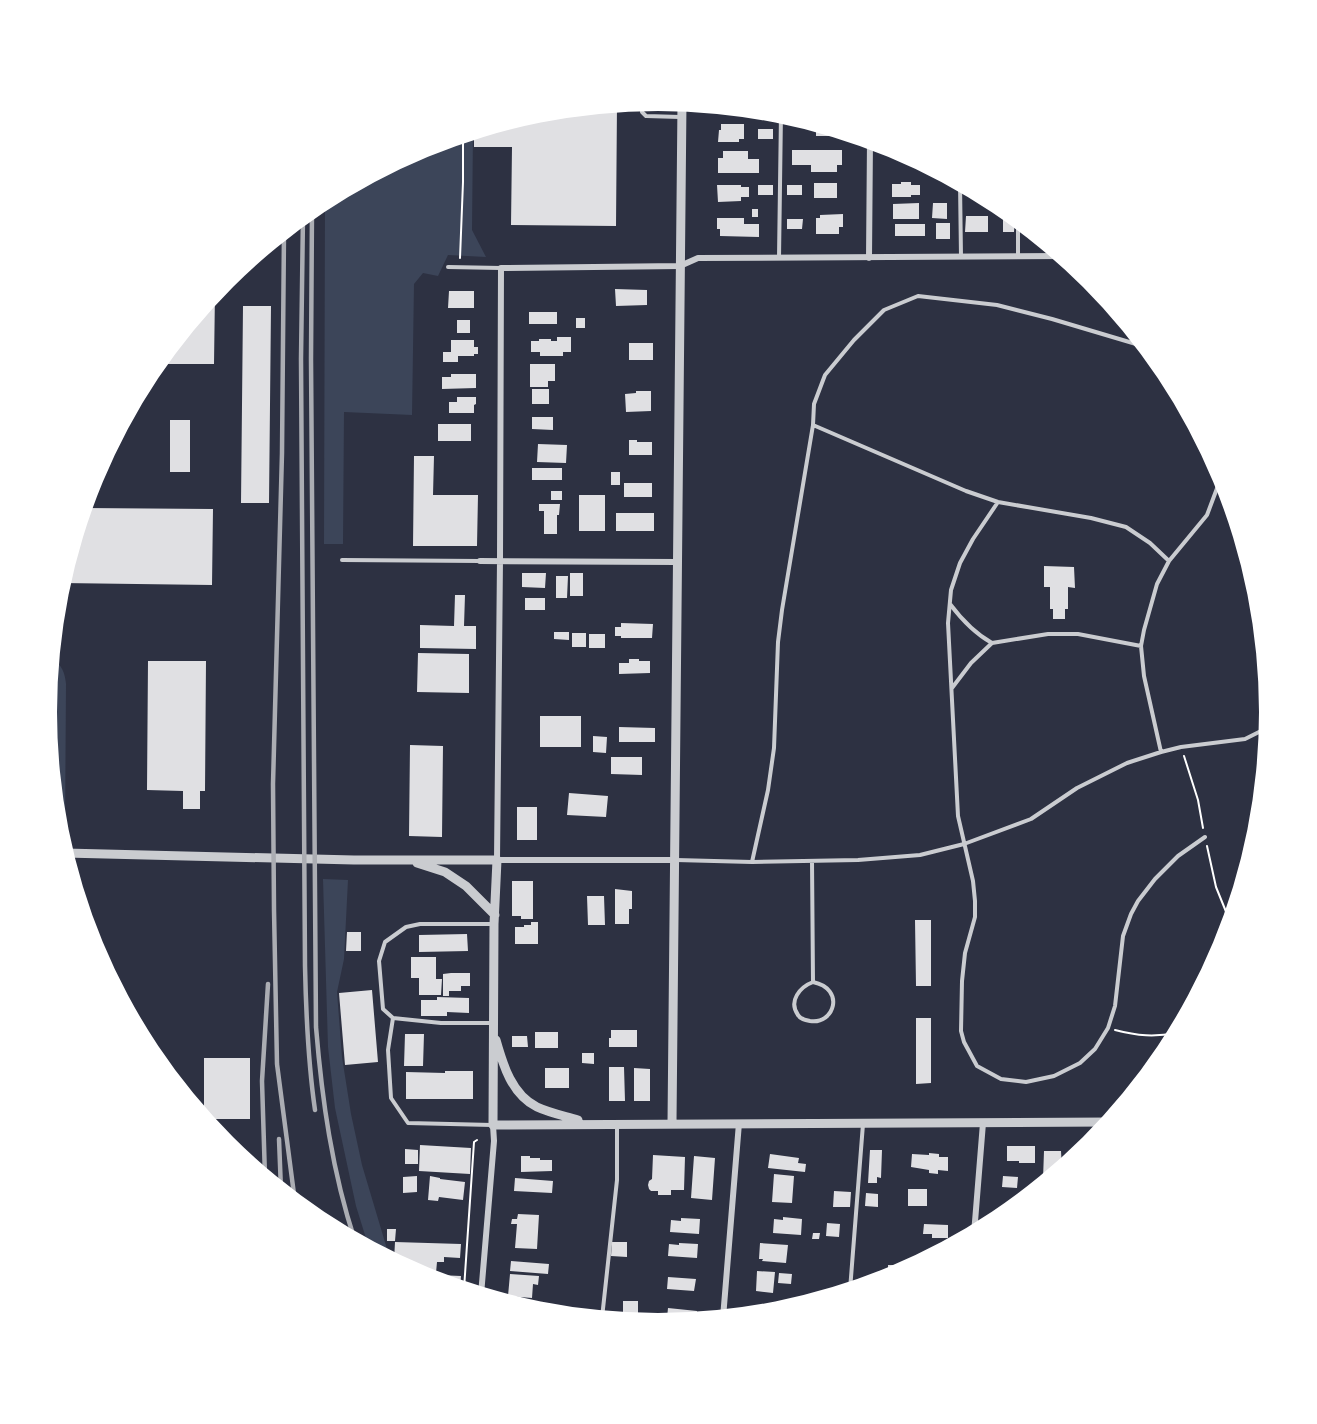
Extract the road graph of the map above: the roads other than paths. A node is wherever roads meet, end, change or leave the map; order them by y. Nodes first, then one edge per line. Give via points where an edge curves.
1 (642, 111) edge
2 (682, 112) edge
3 (682, 117) junction
4 (781, 123) edge
5 (870, 149) edge
6 (960, 192) edge
7 (1018, 230) edge
8 (1018, 256) junction
9 (1050, 256) edge
10 (961, 257) junction
11 (779, 258) junction
12 (869, 258) junction
13 (680, 266) junction
14 (448, 267) dead end
15 (501, 268) junction
16 (1135, 345) edge
17 (813, 425) junction
18 (1217, 489) edge
19 (998, 502) junction
20 (342, 560) dead end
21 (500, 560) junction
22 (480, 561) joint
23 (1169, 561) junction
24 (677, 562) junction
25 (950, 604) junction
26 (992, 643) junction
27 (1141, 646) junction
28 (952, 688) junction
29 (1259, 732) edge
30 (1161, 752) junction
31 (1205, 837) dead end
32 (964, 844) junction
33 (74, 853) edge
34 (410, 860) junction
35 (496, 860) junction
36 (674, 860) junction
37 (812, 861) junction
38 (752, 862) junction
39 (494, 919) junction
40 (813, 982) junction
41 (393, 1018) junction
42 (494, 1027) junction
43 (1098, 1122) edge
44 (589, 1123) junction
45 (672, 1123) junction
46 (739, 1123) junction
47 (863, 1123) junction
48 (982, 1123) junction
49 (617, 1124) junction
50 (493, 1125) junction
51 (975, 1223) edge
52 (851, 1282) edge
53 (482, 1287) edge
54 (724, 1309) edge
55 (603, 1310) edge

1 - 3 lane via 646,116
2 - 3 street
3 - 13 street
4 - 11 lane
5 - 12 street
6 - 10 lane
7 - 8 lane
8 - 9 street
8 - 10 street
10 - 12 street
11 - 12 street
11 - 13 street via 698,258
13 - 15 street
13 - 24 street
14 - 15 lane
15 - 21 street
16 - 17 lane via 997,305 918,296 884,310 832,366 814,404
17 - 19 lane
17 - 38 lane via 778,642 774,748
18 - 23 lane via 1207,515
19 - 23 lane via 1126,527
19 - 25 lane via 960,563
20 - 22 lane
21 - 22 street
21 - 24 street
21 - 35 street
23 - 27 lane via 1157,584
24 - 36 street
25 - 26 lane via 978,635
25 - 28 lane
26 - 27 lane via 1048,634 1078,634
26 - 28 lane
27 - 30 lane
28 - 32 lane via 958,816
29 - 30 lane via 1245,739
30 - 32 lane via 1127,763 1077,788 1031,819
31 - 32 lane via 1155,879 1131,914 1123,936 1115,1006 1095,1049 1080,1063 1054,1076 1026,1082 1001,1079 977,1066 961,1031 964,953 975,917 973,881
32 - 37 lane via 920,855
33 - 34 street
34 - 35 street
34 - 39 street via 445,872 466,886
35 - 36 street
35 - 39 street
36 - 38 lane
36 - 45 street
37 - 38 lane
37 - 40 lane
39 - 41 lane via 420,924 406,927 385,942 379,961 383,1009
39 - 42 street
40 - 40 lane via 795,997 800,1018 812,1022 827,1016 833,1002 828,988
41 - 42 lane
41 - 50 lane via 388,1050 391,1098 408,1123
42 - 44 street via 503,1064 516,1090 535,1107
42 - 50 street
43 - 48 street
44 - 49 street
44 - 50 street
45 - 46 street
45 - 49 street
46 - 47 street
46 - 54 street
47 - 48 street
47 - 52 lane
48 - 51 street
49 - 55 lane via 617,1180
50 - 53 street

